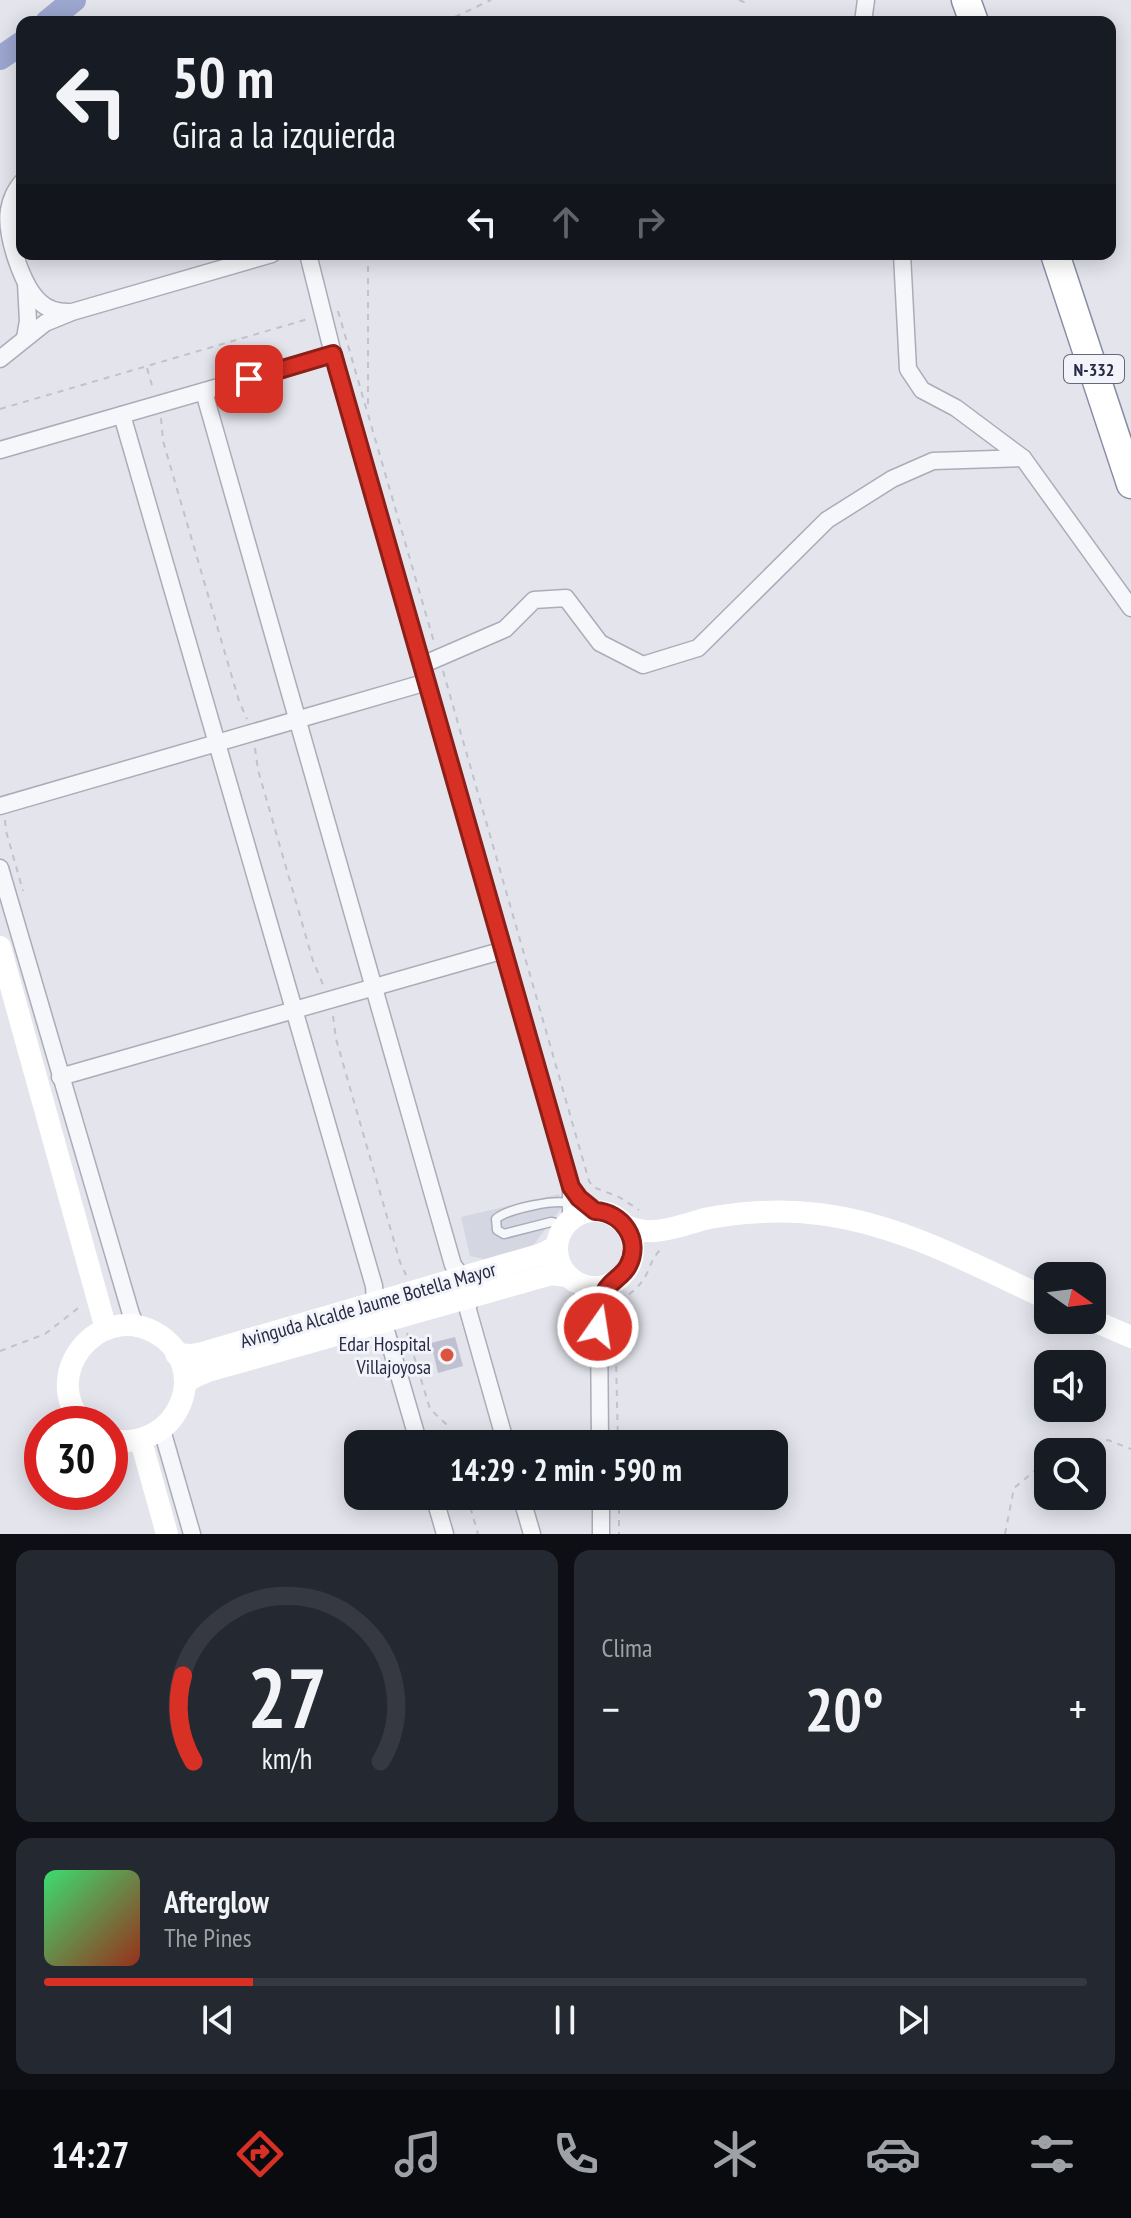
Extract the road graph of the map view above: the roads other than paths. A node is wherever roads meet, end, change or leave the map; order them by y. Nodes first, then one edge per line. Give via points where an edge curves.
1 (16, 190) edge
2 (16, 254) edge
3 (18, 260) edge
4 (251, 260) edge
5 (310, 260) edge
6 (902, 260) edge
7 (1057, 260) edge
8 (26, 281) junction
9 (72, 312) junction
10 (25, 338) junction
11 (333, 354) junction
12 (0, 359) edge
13 (204, 392) junction
14 (122, 415) junction
15 (0, 450) edge
16 (1023, 458) junction
17 (1131, 484) edge
18 (1131, 608) edge
19 (422, 665) junction
20 (427, 682) junction
21 (297, 720) junction
22 (217, 743) junction
23 (1, 805) edge
24 (0, 868) edge
25 (0, 947) edge
26 (504, 950) junction
27 (373, 987) junction
28 (294, 1010) junction
29 (60, 1077) junction
30 (570, 1209) junction
31 (626, 1226) junction
32 (663, 1239) junction
33 (557, 1246) junction
34 (632, 1255) junction
35 (573, 1280) junction
36 (466, 1287) junction
37 (1034, 1293) edge
38 (609, 1296) junction
39 (380, 1319) junction
40 (599, 1320) junction
41 (136, 1326) junction
42 (1106, 1326) edge
43 (106, 1329) junction
44 (1131, 1337) edge
45 (176, 1354) junction
46 (185, 1383) junction
47 (72, 1406) edge
48 (162, 1430) junction
49 (415, 1430) edge
50 (502, 1430) edge
51 (600, 1430) edge
52 (141, 1441) junction
53 (128, 1443) edge
54 (438, 1510) edge
55 (525, 1510) edge
56 (601, 1510) edge
57 (167, 1534) edge
58 (192, 1534) edge
59 (445, 1534) edge
60 (532, 1534) edge
61 (601, 1534) edge

1 - 2 street via 8,213
3 - 8 street
4 - 9 street
5 - 11 street
6 - 16 street via 908,369 922,390 956,408
7 - 17 highway, N-332
8 - 9 street via 42,305
8 - 10 street
9 - 10 street
10 - 12 street
11 - 13 street
11 - 19 street
13 - 14 street
13 - 21 street
14 - 15 street
14 - 22 street
16 - 18 street
16 - 19 street via 933,461 892,479 827,520 698,648 643,665 600,643 566,598 534,600 505,629
19 - 20 street
20 - 21 street
20 - 26 street
21 - 22 street
21 - 27 street
22 - 23 street
22 - 28 street
24 - 29 street
25 - 43 street
26 - 27 street
26 - 30 street
27 - 28 street
27 - 36 street via 453,1265
28 - 29 street
28 - 39 street
29 - 41 street
30 - 30 lane via 551,1222 504,1234 497,1230 496,1219 503,1213 561,1201
30 - 31 street via 603,1212
30 - 33 street
31 - 32 street
31 - 34 street
32 - 34 street via 647,1240
32 - 37 street via 710,1218 817,1214 893,1230
33 - 35 street via 559,1265
33 - 36 street, Avinguda Alcalde Jaume Botella Mayor
34 - 38 street
35 - 36 street, Avinguda Alcalde Jaume Botella Mayor via 551,1274
35 - 38 street
35 - 40 street
36 - 39 street, Avinguda Alcalde Jaume Botella Mayor
36 - 39 street, Avinguda Alcalde Jaume Botella Mayor via 411,1292
36 - 50 street
38 - 40 street
39 - 45 street, Avinguda Alcalde Jaume Botella Mayor
39 - 46 street, Avinguda Alcalde Jaume Botella Mayor via 208,1371
39 - 49 street
40 - 51 street
41 - 43 street
41 - 45 street via 154,1333
42 - 44 street
43 - 47 street via 90,1337 70,1366
45 - 46 street
46 - 48 street via 180,1406
48 - 52 street
48 - 58 street
52 - 53 street
52 - 57 street
54 - 59 street
55 - 60 street
56 - 61 street

